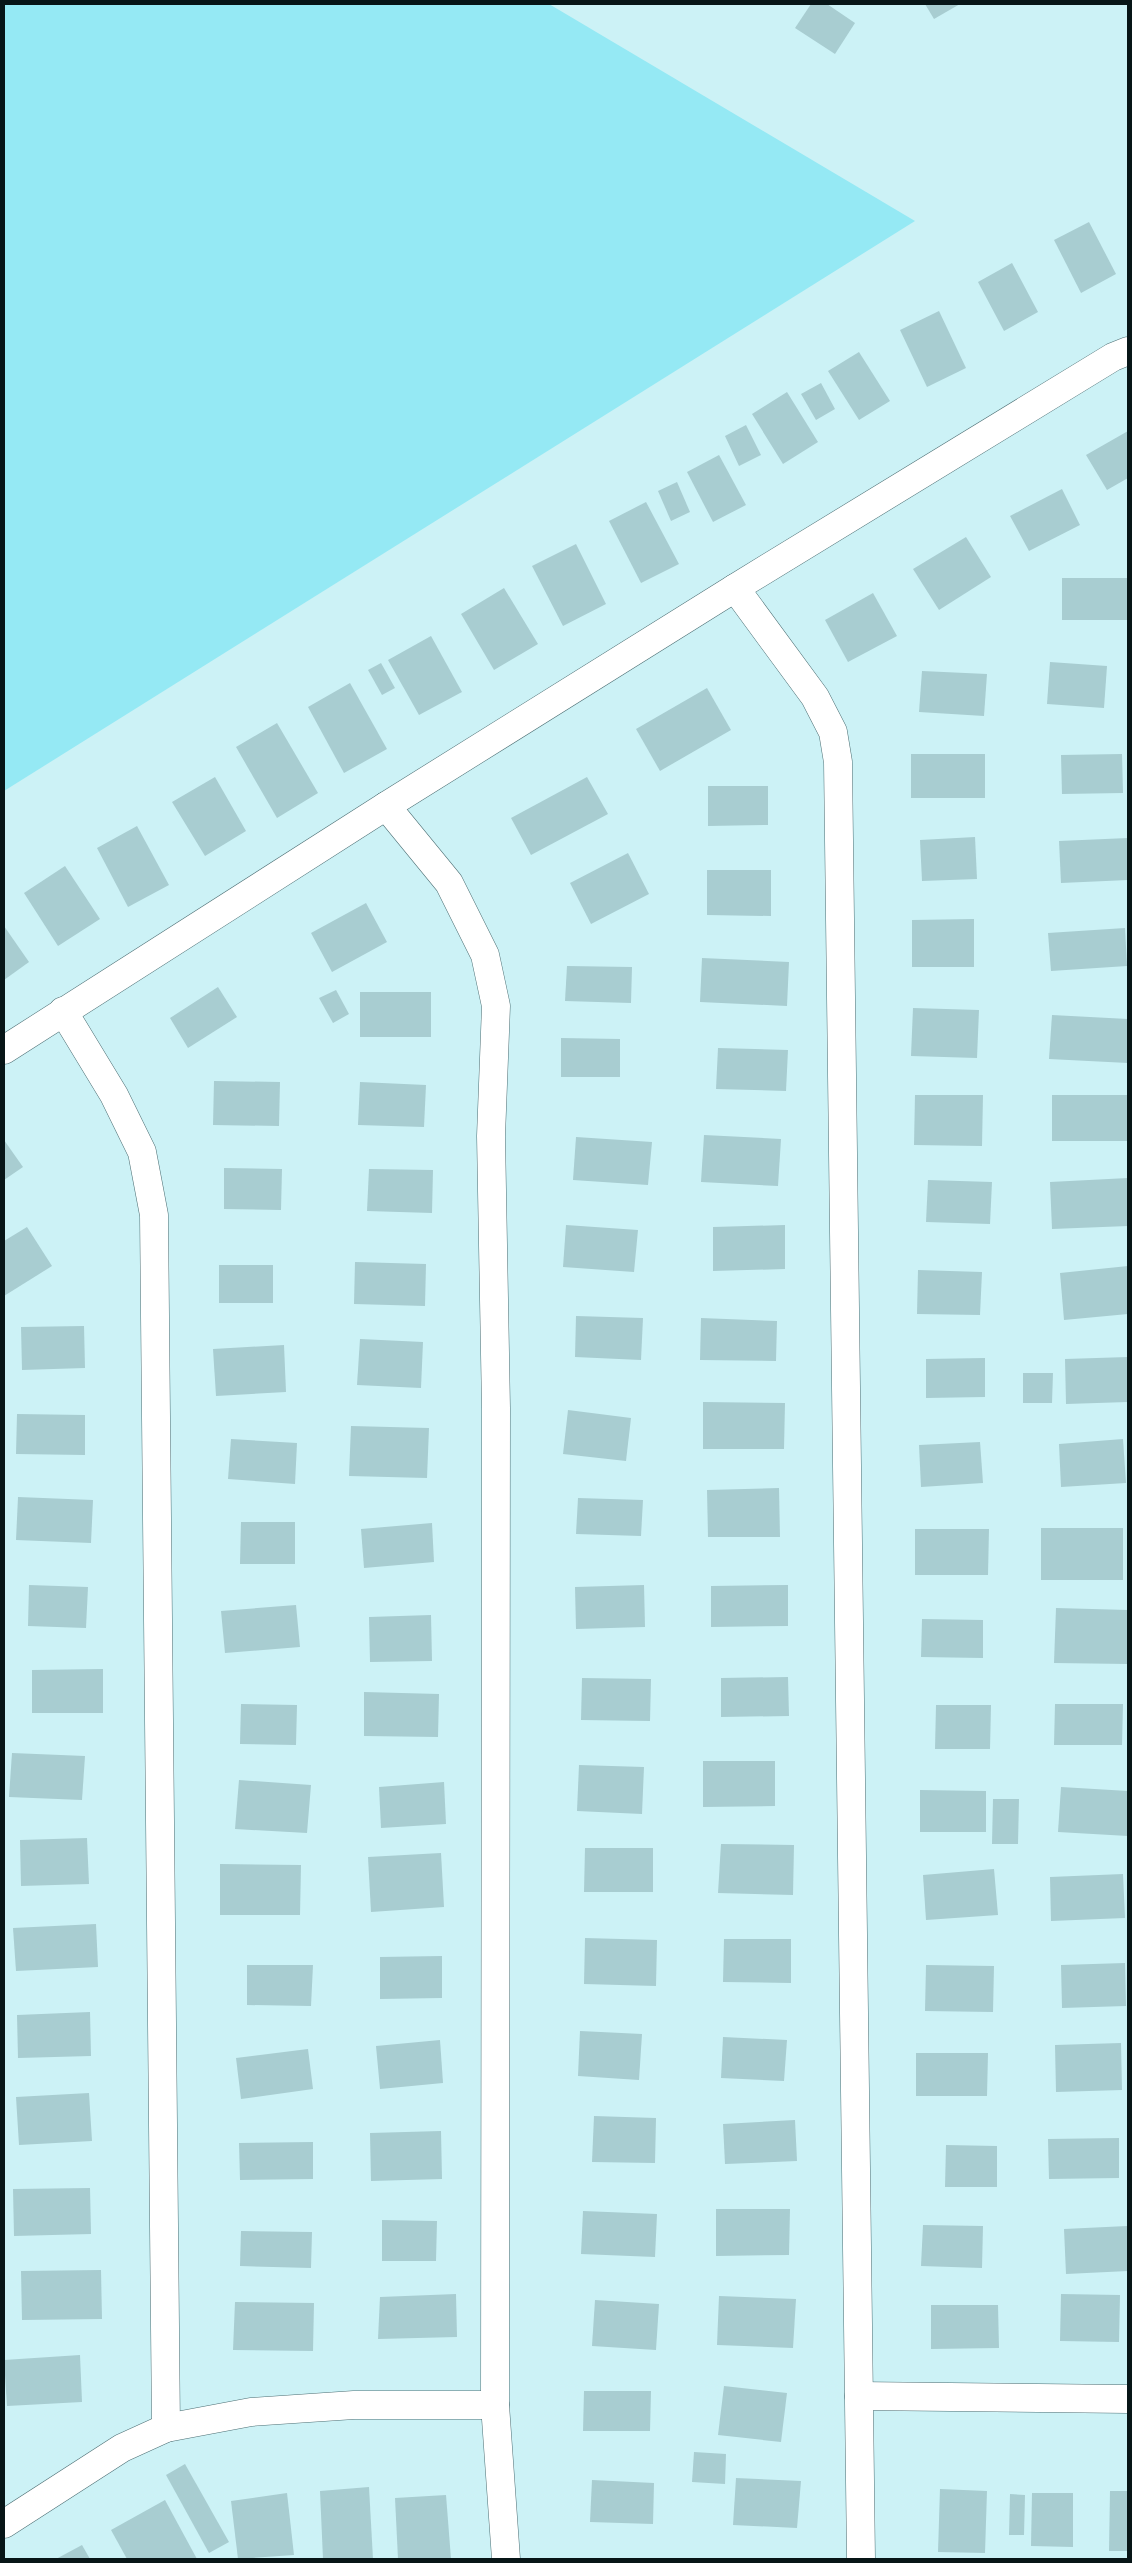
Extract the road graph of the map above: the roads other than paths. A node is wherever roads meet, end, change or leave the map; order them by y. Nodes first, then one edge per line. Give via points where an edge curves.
1 (1128, 351) edge
2 (735, 588) junction
3 (386, 806) junction
4 (63, 1011) junction
5 (4, 1050) edge
6 (859, 2396) junction
7 (1128, 2399) edge
8 (495, 2405) junction
9 (166, 2428) junction
10 (4, 2524) edge
11 (506, 2559) edge
12 (861, 2559) edge

1 - 2 street via 1113,357
2 - 3 street
2 - 6 street via 815,697 832,732 838,762
3 - 4 street
3 - 8 street via 450,883 485,955 496,1006 491,1136 496,1408
4 - 5 street
4 - 9 street via 114,1095 142,1152 154,1215
6 - 7 street
6 - 12 street
8 - 9 street via 354,2405 251,2412
8 - 11 street
9 - 10 street via 122,2448

